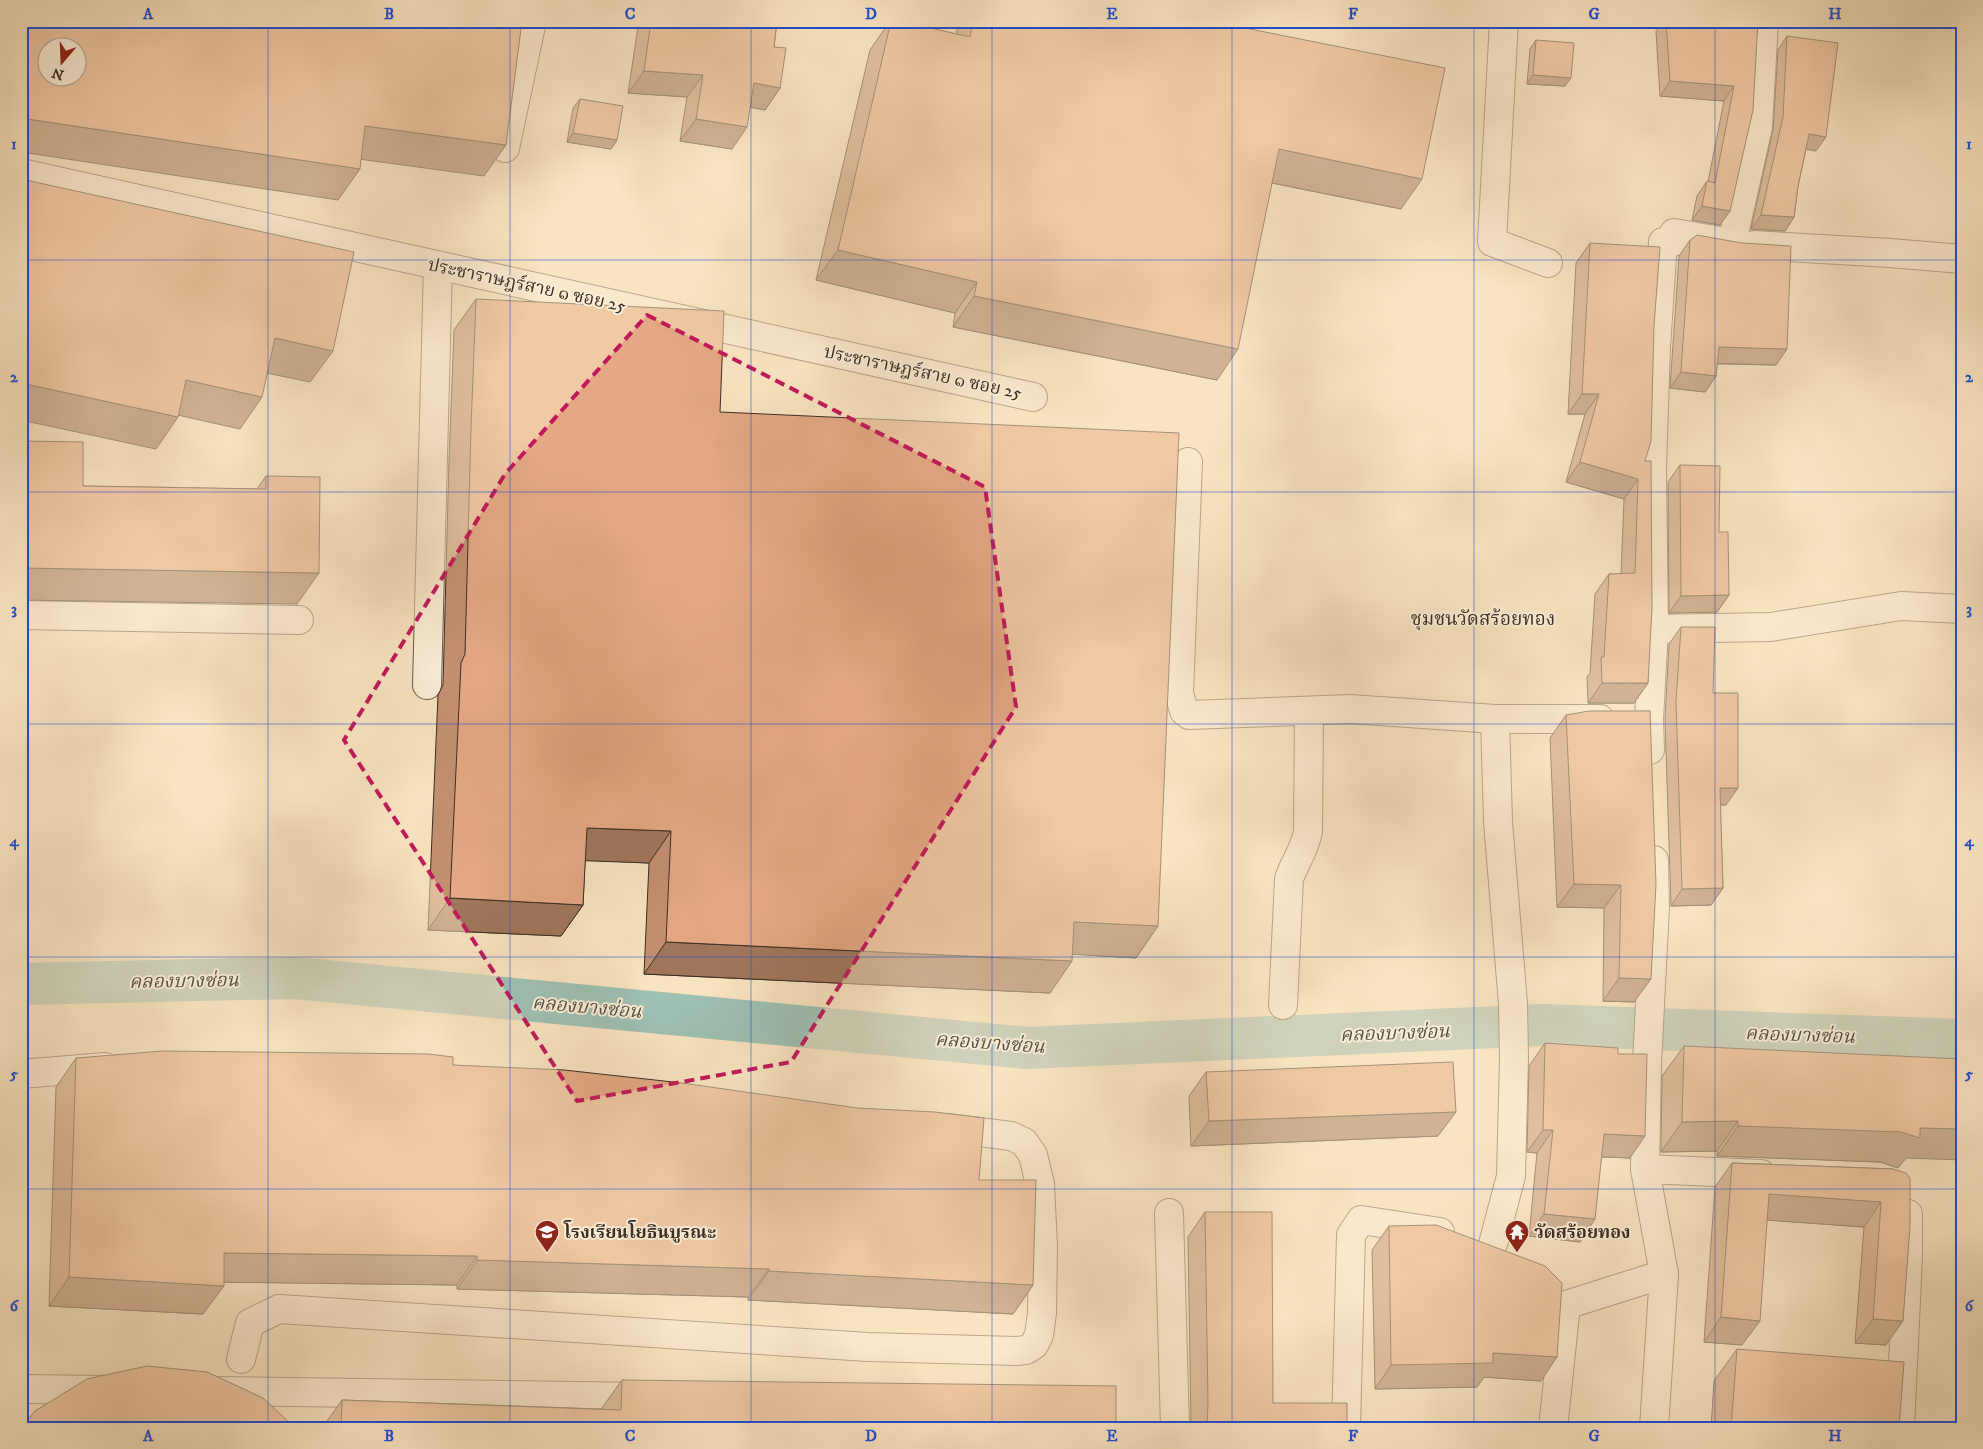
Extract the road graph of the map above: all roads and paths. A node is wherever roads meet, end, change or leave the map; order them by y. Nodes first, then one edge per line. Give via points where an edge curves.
1 (532, 21) edge
2 (1504, 21) edge
3 (1764, 21) edge
4 (505, 148) edge
5 (21, 173) edge
6 (1732, 243) junction
7 (1962, 259) edge
8 (1548, 263) dead end
9 (438, 266) junction
10 (1033, 396) dead end
11 (1188, 462) dead end
12 (1962, 609) edge
13 (21, 615) edge
14 (299, 620) dead end
15 (1654, 629) junction
16 (427, 685) dead end
17 (1308, 711) junction
18 (1495, 719) junction
19 (1649, 719) junction
20 (1651, 778) edge
21 (1653, 838) edge
22 (1283, 1005) dead end
23 (133, 1065) edge
24 (21, 1074) edge
25 (923, 1126) edge
26 (1645, 1169) junction
27 (1781, 1174) edge
28 (1904, 1192) edge
29 (1169, 1213) dead end
30 (1664, 1274) junction
31 (1546, 1285) edge
32 (1566, 1304) junction
33 (241, 1358) dead end
34 (21, 1389) edge
35 (130, 1390) edge
36 (190, 1391) edge
37 (675, 1398) edge
38 (1175, 1428) edge
39 (1346, 1428) edge
40 (1554, 1428) edge
41 (1654, 1428) edge
42 (1900, 1428) edge

1 - 4 street
2 - 8 street via 1492,242
3 - 6 street via 1758,127
5 - 9 street, ประชาราษฎร์สาย ๑ ซอย 25
6 - 7 street
6 - 15 street via 1674,233 1673,242 1663,242 1652,467
9 - 10 street, ประชาราษฎร์สาย ๑ ซอย 25
9 - 16 street
11 - 17 street via 1179,693 1184,711 1189,715 1202,716
12 - 15 street via 1901,606 1771,627
13 - 14 street
15 - 19 street
17 - 18 street via 1350,709
17 - 22 street via 1308,832 1306,846 1293,866 1290,879
18 - 19 street
18 - 39 street via 1498,822 1513,1004 1511,1176 1486,1245 1426,1229 1360,1220 1351,1235
19 - 20 street
21 - 26 street via 1655,907
23 - 24 street
25 - 33 street via 1011,1136 1024,1142 1033,1155 1040,1184 1042,1313 1039,1335 1034,1345 1026,1350 868,1347 279,1309 250,1323
26 - 27 street
26 - 30 street
28 - 42 street via 1908,1198 1908,1257
29 - 38 street
30 - 32 street
30 - 41 street
31 - 32 street
32 - 40 street
34 - 35 street
36 - 37 street

